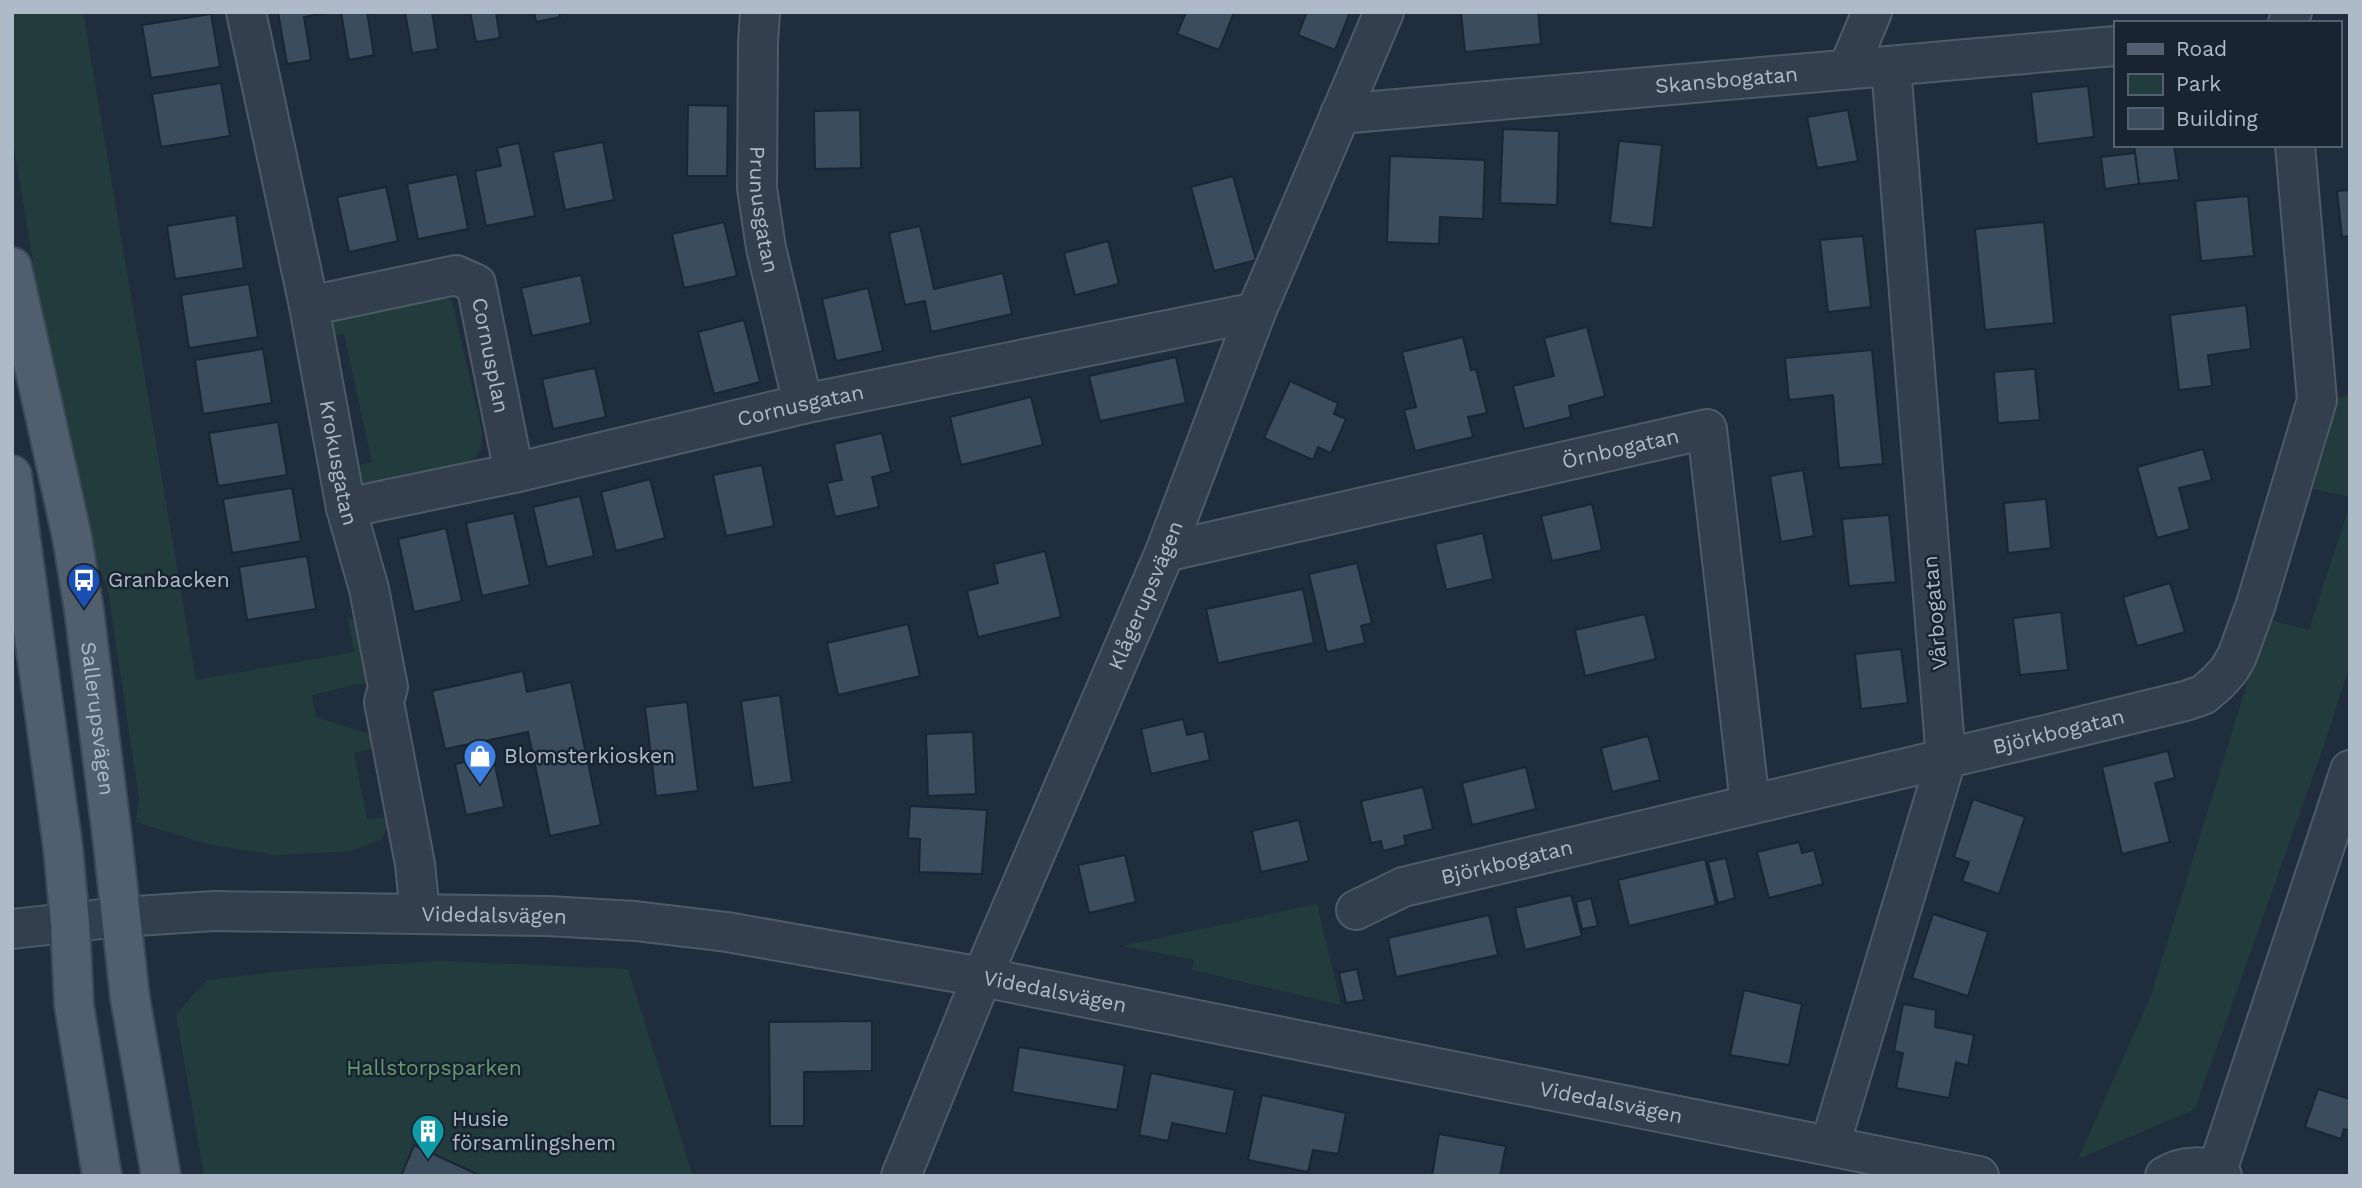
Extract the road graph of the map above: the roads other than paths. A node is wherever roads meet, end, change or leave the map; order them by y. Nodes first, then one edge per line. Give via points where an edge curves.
1 (246, 12) edge
2 (760, 12) edge
3 (1384, 12) edge
4 (1872, 12) edge
5 (2114, 46) edge
6 (1891, 66) junction
7 (1848, 69) junction
8 (1340, 114) junction
9 (2295, 147) edge
10 (12, 267) edge
11 (309, 306) junction
12 (1256, 312) junction
13 (803, 404) junction
14 (514, 473) junction
15 (12, 475) edge
16 (346, 508) junction
17 (1165, 552) junction
18 (1947, 760) junction
19 (2350, 770) edge
20 (1750, 804) junction
21 (1356, 910) dead end
22 (420, 913) junction
23 (120, 917) junction
24 (70, 923) junction
25 (12, 929) edge
26 (982, 977) junction
27 (1830, 1145) junction
28 (2220, 1174) edge
29 (102, 1176) edge
30 (161, 1176) edge
31 (901, 1176) edge
32 (1979, 1176) edge
33 (2165, 1176) edge

1 - 11 street, Krokusgatan
2 - 13 street, Prunusgatan via 757,188
3 - 8 street, Klågerupsvägen
4 - 7 street
5 - 6 street, Skansbogatan
6 - 7 street, Skansbogatan
6 - 18 street, Vårbogatan
7 - 8 street, Skansbogatan
8 - 12 street, Klågerupsvägen
9 - 18 street, Björkbogatan via 2318,400 2256,604 2229,670 2203,695 2185,701
10 - 23 main road, Sallerupsvägen via 72,537
11 - 14 street, Cornusplan via 456,275 476,285
11 - 16 street, Krokusgatan
12 - 13 street, Cornusgatan
12 - 17 street, Klågerupsvägen
13 - 14 street, Cornusgatan
14 - 16 street, Cornusgatan
15 - 24 main road
16 - 22 street, Krokusgatan via 369,589 388,687 384,702
17 - 20 street, Örnbogatan via 1707,429
17 - 26 street, Klågerupsvägen
18 - 20 street, Björkbogatan
18 - 27 street, Vårbogatan
19 - 28 street
20 - 21 street, Björkbogatan via 1403,887
22 - 23 street, Videdalsvägen via 214,911
22 - 26 street, Videdalsvägen via 635,921 727,932
23 - 24 street, Videdalsvägen
23 - 30 main road, Sallerupsvägen
24 - 25 street, Videdalsvägen
24 - 29 main road via 74,1005
26 - 27 street, Videdalsvägen
26 - 31 street, Klågerupsvägen
27 - 32 street, Videdalsvägen
28 - 33 street via 2189,1166

